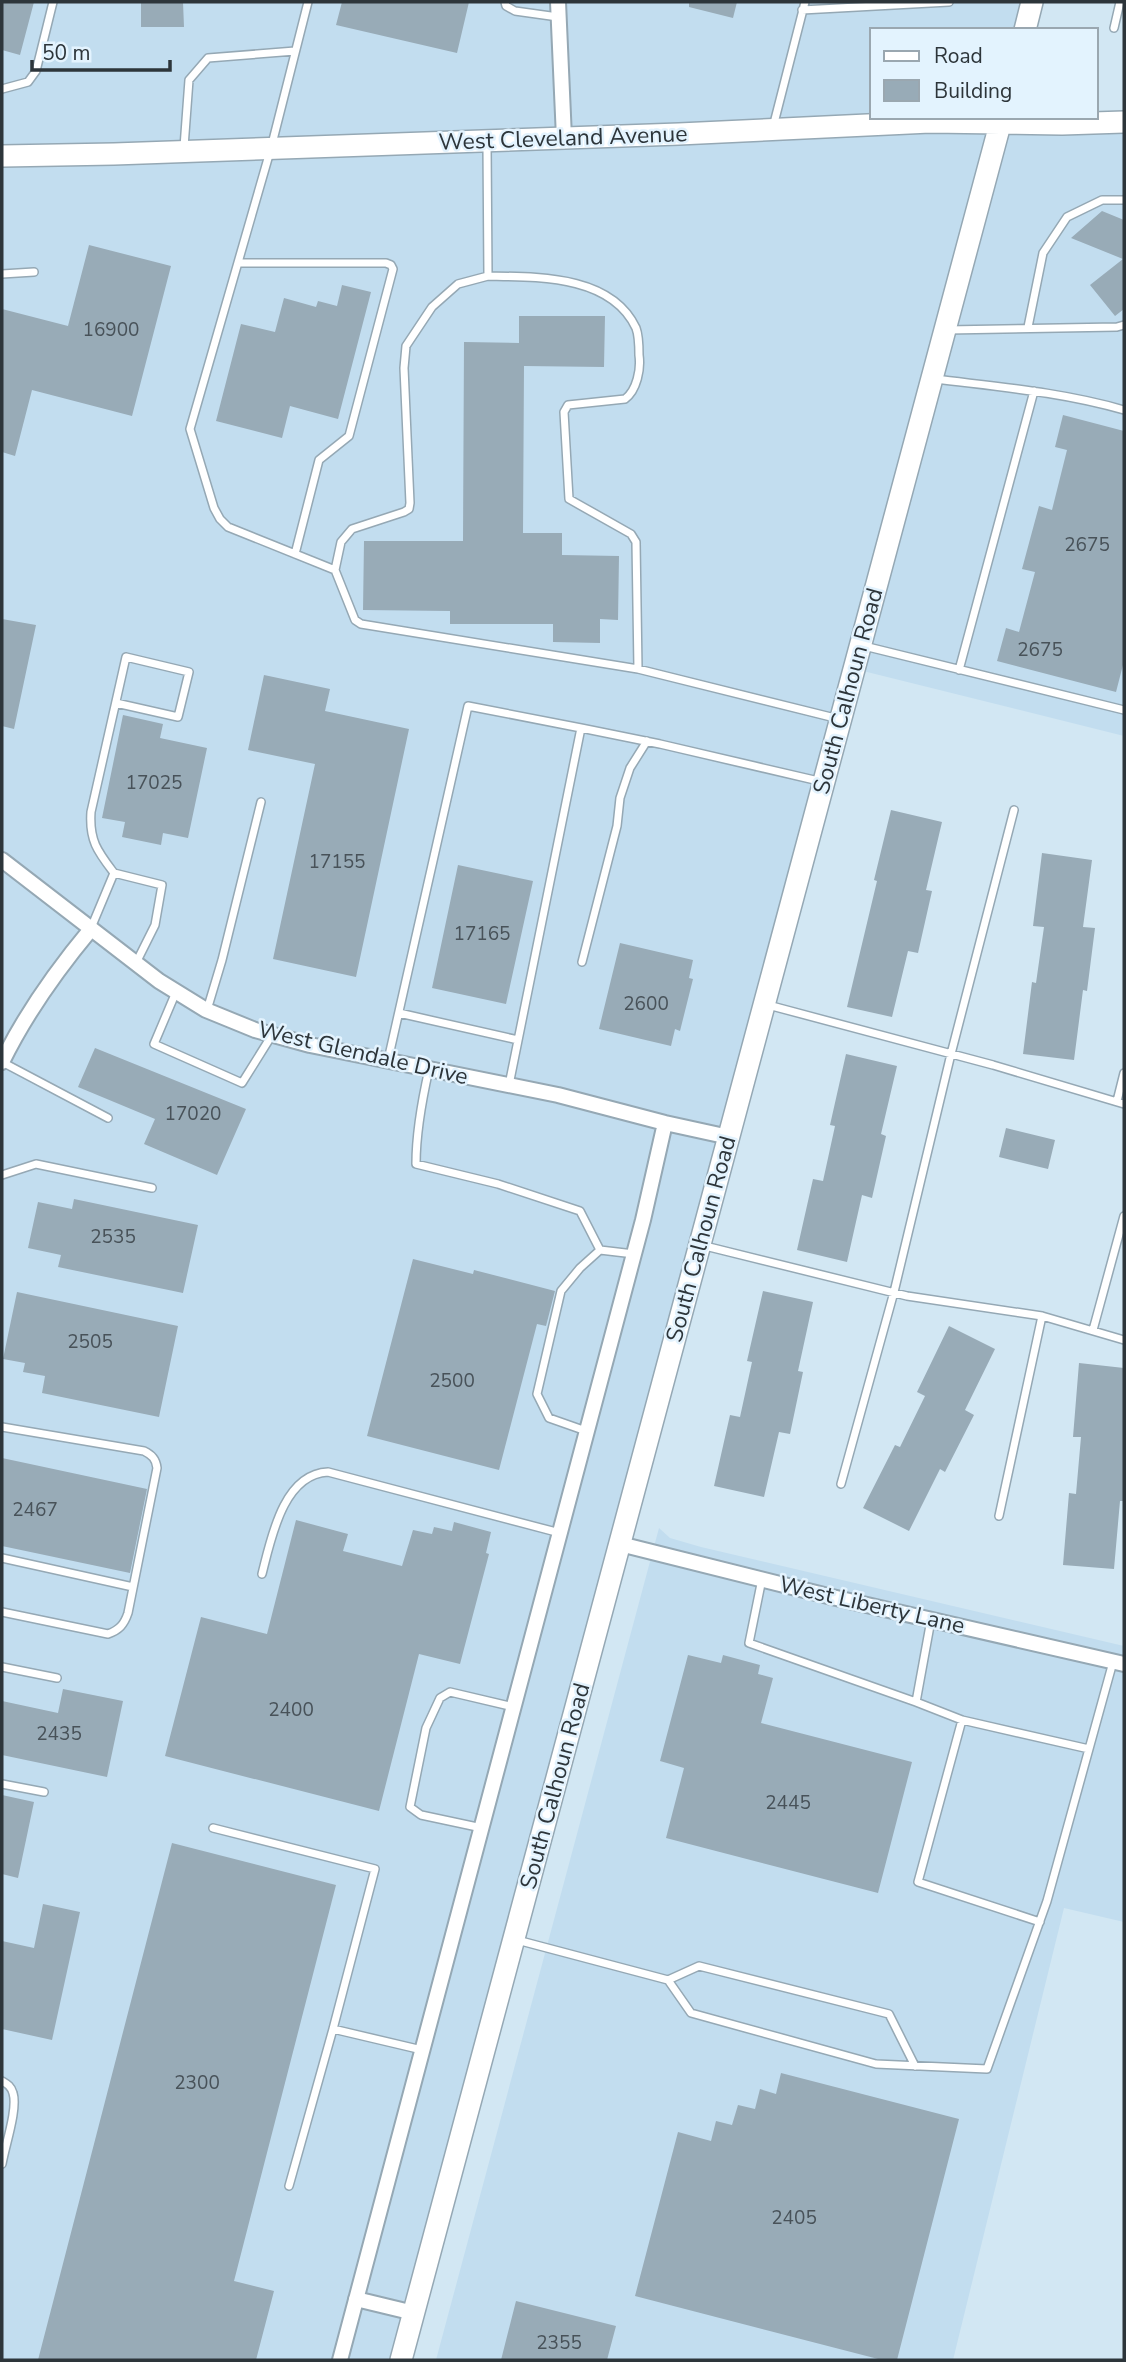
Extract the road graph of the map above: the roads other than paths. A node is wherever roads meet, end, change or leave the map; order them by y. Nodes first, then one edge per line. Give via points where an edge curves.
1 (53, 2) edge
2 (308, 2) edge
3 (505, 2) edge
4 (558, 2) edge
5 (949, 2) edge
6 (1032, 2) edge
7 (1120, 2) edge
8 (803, 6) edge
9 (558, 17) junction
10 (1026, 28) edge
11 (1114, 29) dead end
12 (295, 51) junction
13 (2, 89) edge
14 (1001, 120) edge
15 (1124, 122) edge
16 (772, 129) junction
17 (565, 138) junction
18 (487, 141) junction
19 (271, 149) junction
20 (184, 152) junction
21 (2, 156) edge
22 (1124, 200) edge
23 (238, 263) junction
24 (34, 272) dead end
25 (2, 274) edge
26 (488, 276) junction
27 (1124, 325) edge
28 (1028, 327) junction
29 (944, 330) junction
30 (931, 379) junction
31 (1034, 391) junction
32 (1124, 410) edge
33 (295, 554) junction
34 (335, 569) junction
35 (860, 645) junction
36 (638, 669) junction
37 (959, 670) junction
38 (116, 703) junction
39 (1124, 710) edge
40 (841, 720) junction
41 (581, 728) junction
42 (647, 741) junction
43 (824, 782) junction
44 (261, 802) dead end
45 (1014, 810) dead end
46 (2, 860) edge
47 (114, 873) junction
48 (91, 929) junction
49 (582, 962) dead end
50 (136, 963) junction
51 (176, 992) junction
52 (764, 1004) junction
53 (206, 1010) junction
54 (399, 1013) junction
55 (272, 1035) junction
56 (518, 1040) junction
57 (951, 1054) junction
58 (388, 1060) junction
59 (2, 1062) edge
60 (429, 1069) junction
61 (1124, 1073) edge
62 (509, 1085) junction
63 (1121, 1103) edge
64 (108, 1118) dead end
65 (665, 1123) junction
66 (729, 1137) junction
67 (2, 1175) edge
68 (152, 1188) dead end
69 (1124, 1216) edge
70 (700, 1245) junction
71 (600, 1250) junction
72 (634, 1254) junction
73 (894, 1293) junction
74 (1042, 1316) junction
75 (1093, 1330) junction
76 (1124, 1340) edge
77 (2, 1427) edge
78 (587, 1431) junction
79 (841, 1484) dead end
80 (999, 1516) dead end
81 (560, 1533) junction
82 (620, 1544) junction
83 (2, 1558) edge
84 (262, 1574) dead end
85 (762, 1579) junction
86 (133, 1587) junction
87 (2, 1612) edge
88 (931, 1620) junction
89 (1118, 1663) edge
90 (2, 1667) edge
91 (57, 1678) dead end
92 (916, 1702) junction
93 (515, 1707) junction
94 (962, 1720) junction
95 (1088, 1749) junction
96 (2, 1784) edge
97 (44, 1792) dead end
98 (213, 1828) dead end
99 (482, 1828) junction
100 (1040, 1922) junction
101 (514, 1939) junction
102 (668, 1980) junction
103 (333, 2029) junction
104 (422, 2050) junction
105 (915, 2066) junction
106 (2, 2081) edge
107 (2, 2164) edge
108 (289, 2186) dead end
109 (356, 2299) junction
110 (414, 2312) junction
111 (340, 2360) edge
112 (401, 2360) edge

1 - 13 lane via 36,71 28,82
2 - 12 lane
3 - 9 lane via 515,10
4 - 9 street
5 - 8 lane
6 - 10 street
7 - 11 lane
8 - 16 lane
9 - 17 street
12 - 19 lane
12 - 20 lane via 208,58 189,80
14 - 15 street, West Cleveland Avenue
14 - 16 street, West Cleveland Avenue
14 - 29 street, South Calhoun Road
16 - 17 street, West Cleveland Avenue
17 - 18 street, West Cleveland Avenue
18 - 19 street, West Cleveland Avenue
18 - 26 lane
19 - 20 street, West Cleveland Avenue
19 - 23 lane
20 - 21 street, West Cleveland Avenue
22 - 28 lane via 1102,200 1067,217 1043,253
23 - 33 lane via 190,429 220,519 228,527
23 - 33 lane via 386,263 393,269 349,436 319,460
24 - 25 lane
26 - 34 lane via 458,284 432,307 406,346 409,509 352,529 341,542
26 - 36 lane via 542,277 590,288 619,304 637,330 640,360 631,394 625,399 568,405 564,412 569,499 631,534 636,542
27 - 28 lane
28 - 29 lane
29 - 30 street, South Calhoun Road
30 - 31 lane
30 - 35 street, South Calhoun Road
31 - 32 lane
31 - 37 lane
33 - 34 lane
34 - 36 lane via 360,624
35 - 37 lane
35 - 40 street, South Calhoun Road
36 - 40 lane
37 - 39 lane
38 - 38 lane via 125,657 189,672 178,718
38 - 47 lane via 90,828 95,848
40 - 43 street, South Calhoun Road
41 - 42 lane
41 - 54 lane via 468,706
41 - 56 lane
42 - 43 lane
42 - 49 lane via 630,768 620,798
43 - 52 street, South Calhoun Road
44 - 53 lane
45 - 57 lane
46 - 48 street, West Glendale Drive
47 - 48 lane
47 - 50 lane via 162,885 155,925
48 - 50 street, West Glendale Drive
48 - 59 street via 20,1024
50 - 51 street, West Glendale Drive
51 - 53 street, West Glendale Drive
51 - 55 lane via 154,1044 242,1083
52 - 57 lane
52 - 66 street, South Calhoun Road
53 - 55 street, West Glendale Drive
54 - 56 lane
54 - 58 lane
55 - 58 street, West Glendale Drive
56 - 62 lane
57 - 63 lane
57 - 73 lane
58 - 60 street, West Glendale Drive
59 - 64 lane
60 - 62 street, West Glendale Drive
60 - 71 lane via 415,1164 498,1184 580,1211
61 - 63 lane
62 - 65 street, West Glendale Drive
65 - 66 street, West Glendale Drive
65 - 72 street
66 - 70 street, South Calhoun Road
67 - 68 lane via 36,1164
69 - 75 lane
70 - 73 lane
70 - 82 street, South Calhoun Road
71 - 72 lane
71 - 78 lane via 561,1291 537,1394 549,1418
72 - 78 street
73 - 74 lane
73 - 79 lane
74 - 75 lane
74 - 80 lane
75 - 76 lane
77 - 86 lane via 144,1451 156,1460
78 - 81 street
81 - 84 lane via 328,1472 314,1473 289,1497 273,1529
81 - 93 street
82 - 85 street, West Liberty Lane
82 - 101 street, South Calhoun Road
83 - 86 lane
85 - 88 street, West Liberty Lane
85 - 92 lane via 749,1643
86 - 87 lane via 125,1623 108,1633
88 - 89 street, West Liberty Lane
88 - 92 lane
89 - 95 lane
90 - 91 lane
92 - 94 lane
93 - 99 street
93 - 99 lane via 450,1692 440,1698 426,1728 410,1807 422,1815
94 - 95 lane
94 - 100 lane via 918,1882
95 - 100 lane
96 - 97 lane
98 - 103 lane via 375,1869
99 - 104 street
100 - 105 lane via 987,2069
101 - 102 lane
101 - 110 street, South Calhoun Road
102 - 105 lane via 691,2012 876,2064
102 - 105 lane via 699,1966 889,2014
103 - 104 lane
103 - 108 lane
104 - 109 street
106 - 107 lane via 12,2089 13,2105
109 - 110 street
109 - 111 street
110 - 112 street, South Calhoun Road

